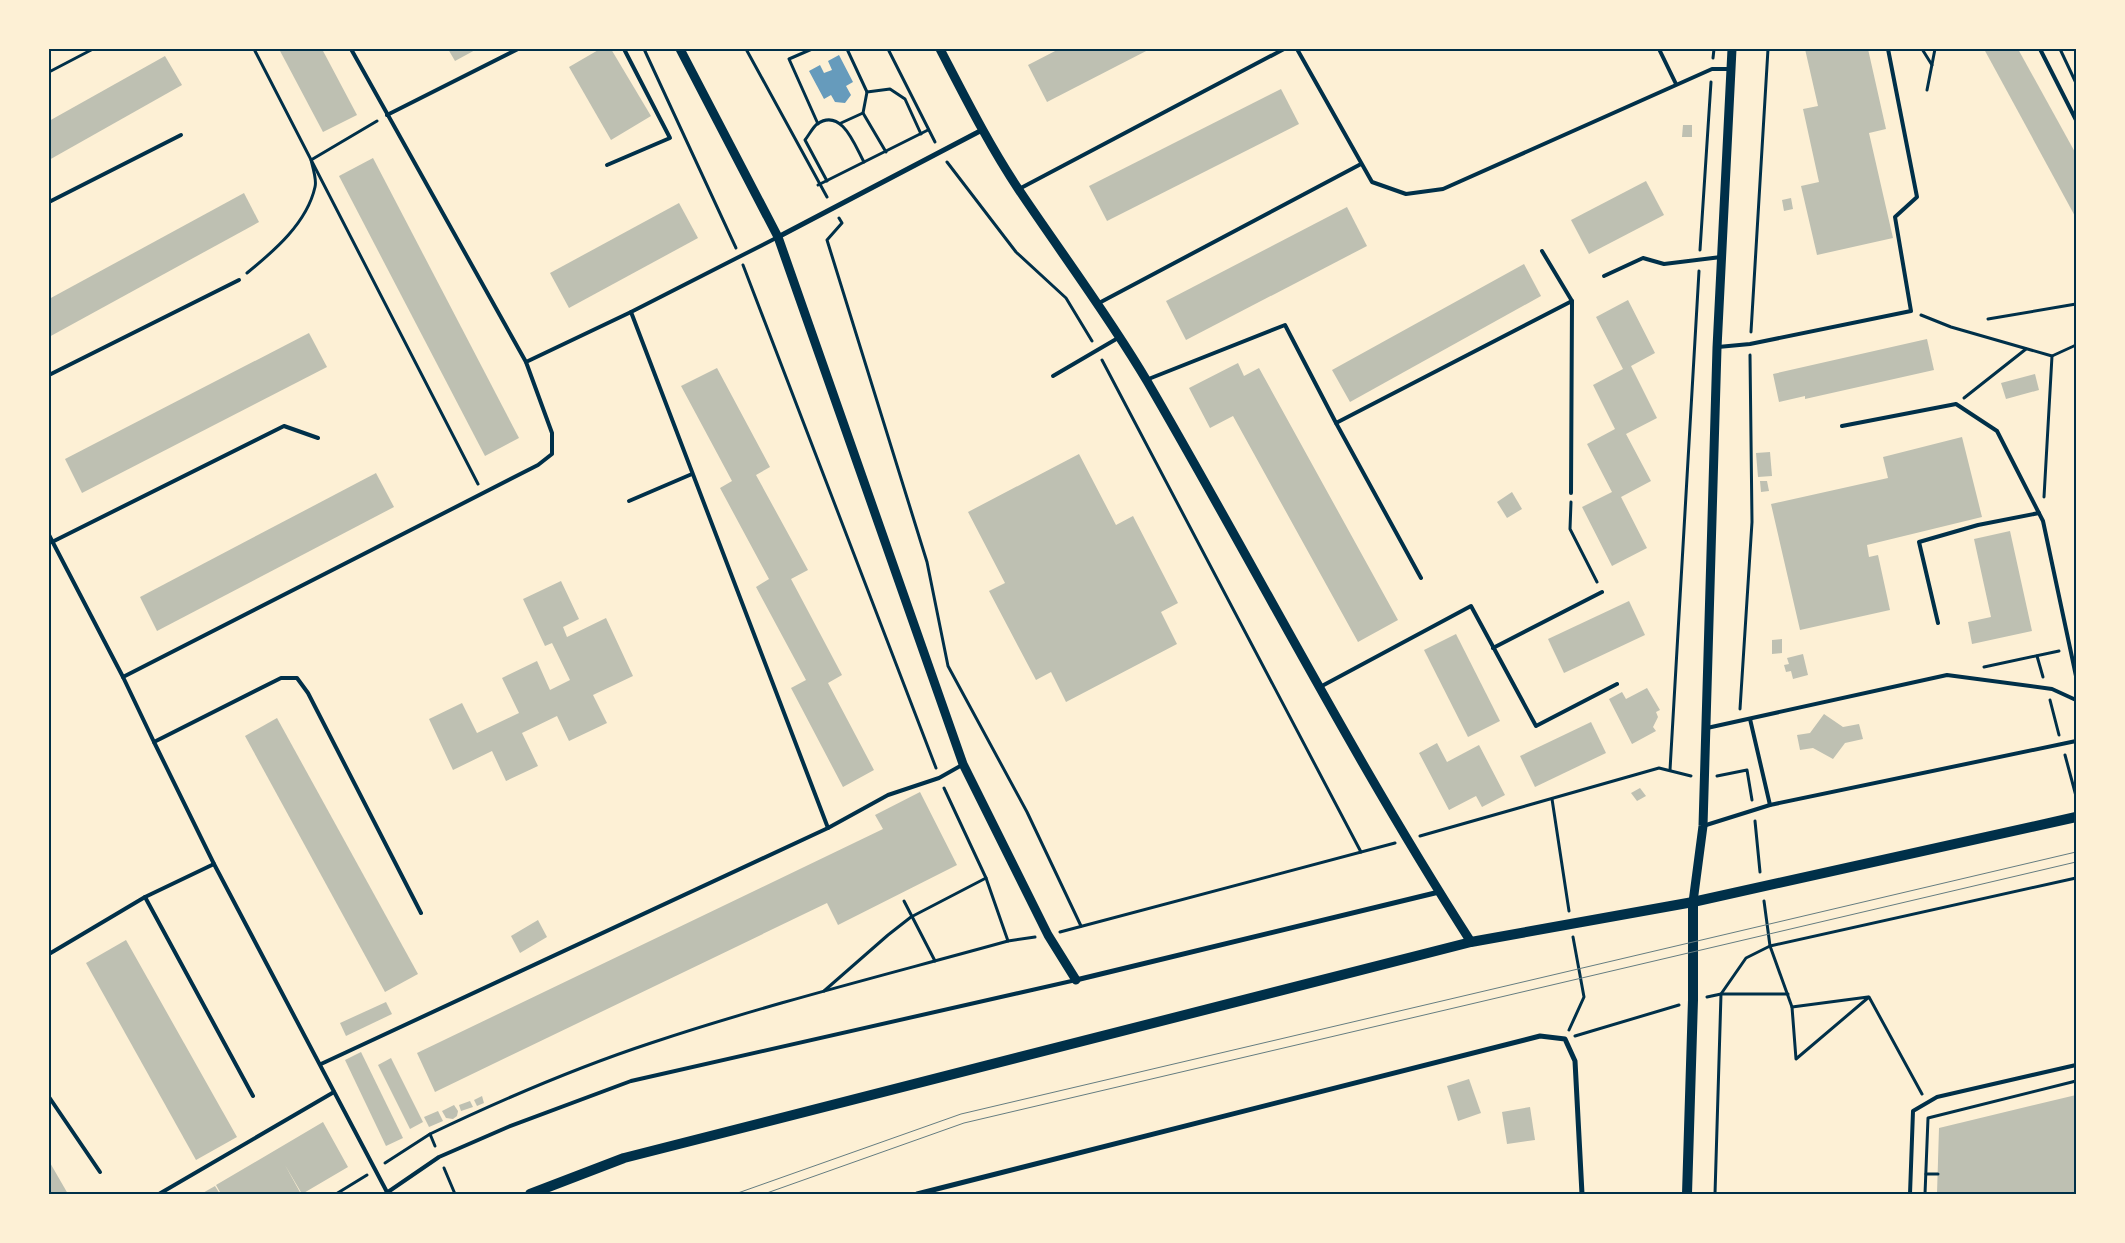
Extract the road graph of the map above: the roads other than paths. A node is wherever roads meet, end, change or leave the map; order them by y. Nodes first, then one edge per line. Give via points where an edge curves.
1 (351, 49) edge
2 (518, 49) edge
3 (624, 49) edge
4 (680, 49) edge
5 (940, 49) edge
6 (1284, 49) edge
7 (1297, 49) edge
8 (1659, 49) edge
9 (1732, 49) edge
10 (1888, 49) edge
11 (2040, 49) edge
12 (1731, 68) junction
13 (1676, 84) junction
14 (386, 115) junction
15 (2076, 120) edge
16 (982, 130) junction
17 (181, 135) dead end
18 (1361, 164) junction
19 (607, 165) dead end
20 (1018, 189) junction
21 (49, 202) edge
22 (778, 237) junction
23 (1542, 251) dead end
24 (1721, 257) junction
25 (1604, 276) dead end
26 (239, 280) road end
27 (1572, 301) junction
28 (1099, 303) junction
29 (631, 312) junction
30 (1119, 337) junction
31 (1717, 348) junction
32 (526, 362) junction
33 (49, 375) edge
34 (1053, 376) dead end
35 (1146, 380) junction
36 (1336, 423) junction
37 (1842, 426) dead end
38 (318, 438) dead end
39 (692, 474) junction
40 (1571, 493) road end
41 (629, 501) dead end
42 (2039, 512) junction
43 (49, 535) edge
44 (52, 542) junction
45 (1421, 578) dead end
46 (1602, 592) road end
47 (1938, 623) dead end
48 (1493, 648) junction
49 (2076, 676) edge
50 (123, 677) junction
51 (1617, 684) dead end
52 (1318, 688) junction
53 (2076, 700) edge
54 (1750, 718) junction
55 (1705, 728) junction
56 (154, 742) junction
57 (2076, 742) edge
58 (963, 764) junction
59 (1770, 805) junction
60 (2076, 818) edge
61 (1703, 826) junction
62 (828, 828) junction
63 (214, 864) junction
64 (1439, 892) junction
65 (145, 897) junction
66 (1693, 902) junction
67 (421, 913) dead end
68 (1471, 942) junction
69 (49, 954) edge
70 (1076, 980) junction
71 (321, 1064) junction
72 (2076, 1065) edge
73 (334, 1092) junction
74 (253, 1096) dead end
75 (49, 1097) edge
76 (100, 1172) dead end
77 (159, 1194) edge
78 (387, 1194) edge
79 (530, 1194) edge
80 (917, 1194) edge
81 (1582, 1194) edge
82 (1687, 1194) edge
83 (1910, 1194) edge

1 - 14 lane
2 - 14 lane
3 - 19 lane via 670,138
4 - 22 street
5 - 16 street
6 - 20 lane
7 - 18 lane
8 - 13 lane
9 - 12 street
10 - 31 lane via 1917,197 1895,217 1911,311
11 - 15 lane
12 - 13 lane via 1712,69
12 - 24 street
13 - 18 lane via 1443,189 1406,194 1372,182
14 - 32 lane
16 - 20 street
16 - 22 street
17 - 21 lane
18 - 28 lane
20 - 28 street
22 - 29 lane
22 - 58 street
23 - 27 lane
24 - 25 lane via 1664,264 1643,258
24 - 31 street
26 - 33 lane
27 - 36 lane
27 - 40 lane
28 - 30 street
29 - 32 lane
29 - 39 lane
30 - 34 lane
30 - 35 street
31 - 55 street
32 - 50 lane via 552,433 552,454 538,465
35 - 36 lane via 1285,325
35 - 52 street
36 - 45 lane
37 - 42 lane via 1956,404 1997,432
38 - 44 lane via 284,426
39 - 41 lane
39 - 62 lane
42 - 47 lane via 1919,542
42 - 49 lane
43 - 44 lane
44 - 50 lane
46 - 48 lane
48 - 51 lane via 1536,726
48 - 52 lane via 1470,606
50 - 56 lane
52 - 64 street
53 - 54 lane via 2046,688 1947,675
54 - 55 lane
54 - 59 lane
55 - 61 street
56 - 63 lane
56 - 67 lane via 281,678 297,678 308,693
57 - 59 lane
58 - 62 lane via 940,778 888,795
58 - 70 street via 1048,935
59 - 61 lane
60 - 66 main road
61 - 66 street
62 - 71 lane
63 - 65 lane
63 - 71 lane
64 - 68 street
64 - 70 street
65 - 69 lane
65 - 74 lane
66 - 68 main road
66 - 82 main road
68 - 79 main road via 624,1158
70 - 78 lane via 630,1080 439,1157
71 - 73 lane
72 - 83 lane via 1937,1097 1913,1111
73 - 77 lane
73 - 78 lane
75 - 76 lane
80 - 81 street via 1540,1036 1565,1039 1574,1061

